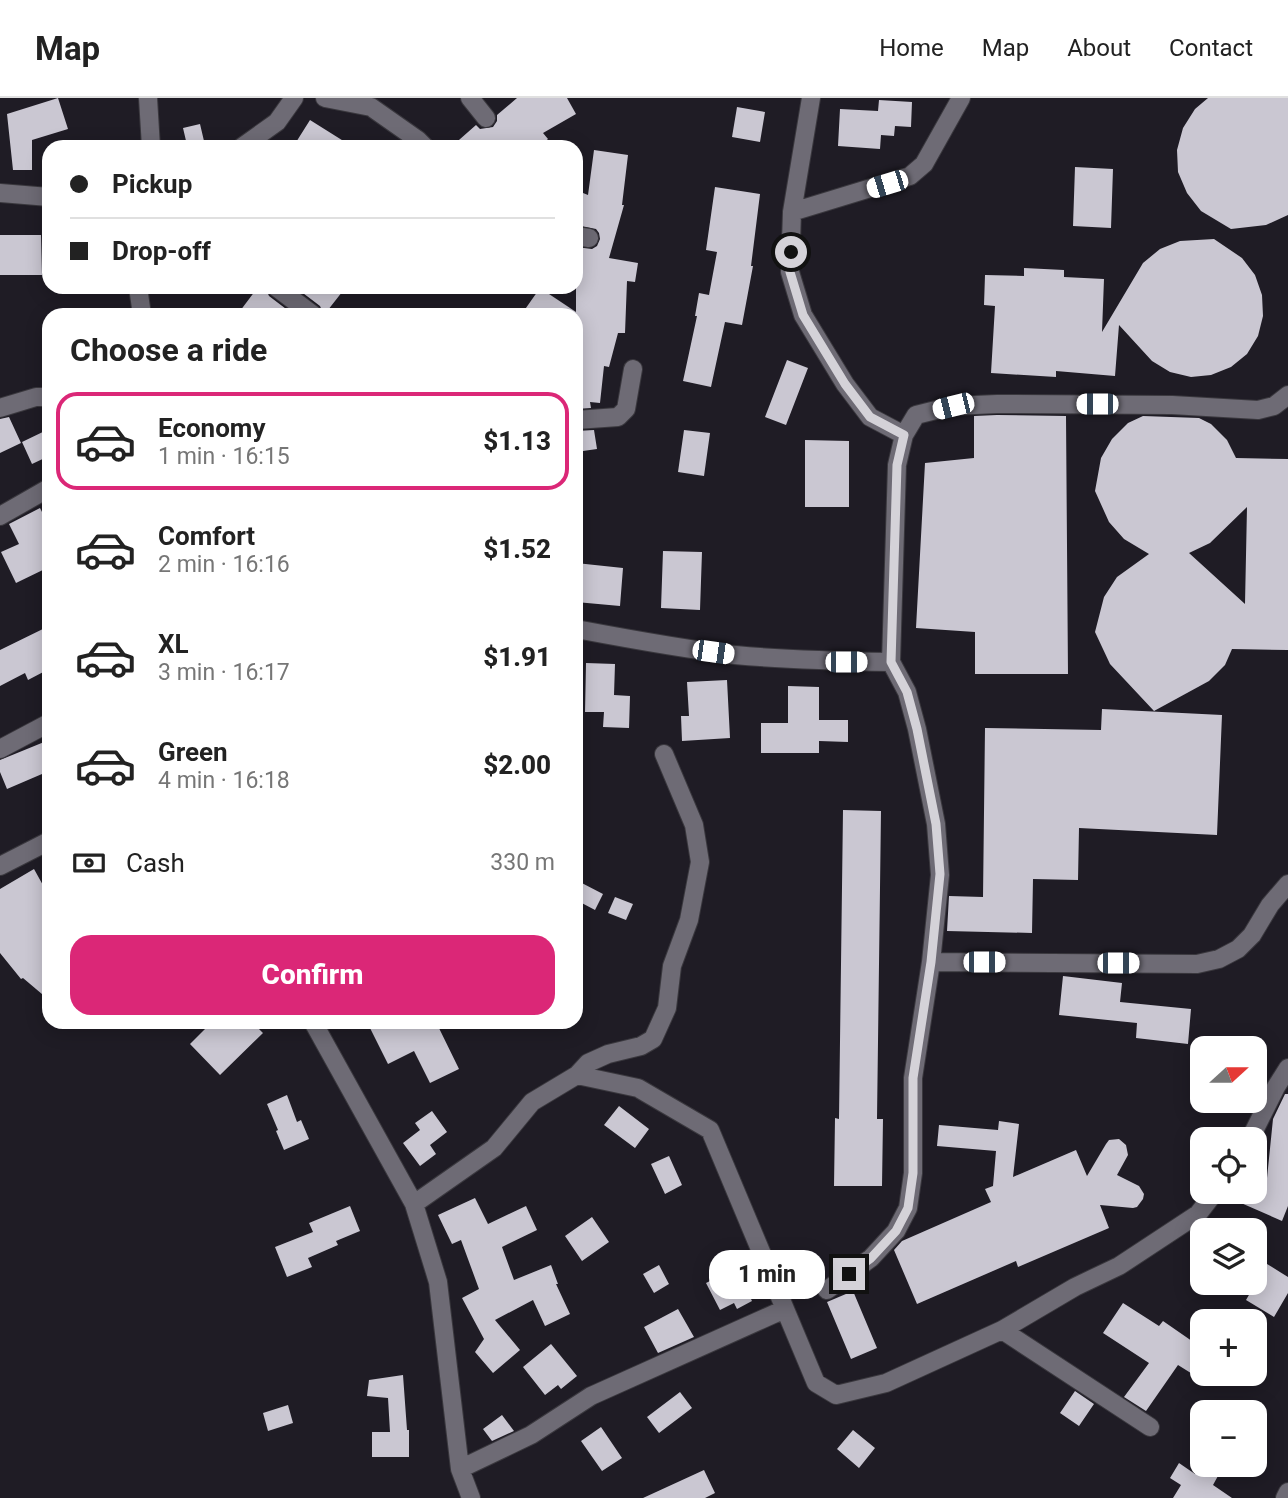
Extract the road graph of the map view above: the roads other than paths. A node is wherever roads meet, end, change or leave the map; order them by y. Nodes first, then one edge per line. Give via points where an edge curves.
1 (148, 98) edge
2 (294, 98) edge
3 (325, 98) edge
4 (470, 98) edge
5 (811, 98) edge
6 (961, 98) edge
7 (486, 118) dead end
8 (151, 140) edge
9 (252, 140) edge
10 (416, 140) edge
11 (0, 193) edge
12 (42, 196) edge
13 (792, 212) junction
14 (285, 294) edge
15 (304, 308) edge
16 (634, 369) dead end
17 (1288, 395) edge
18 (42, 397) edge
19 (0, 408) edge
20 (583, 420) edge
21 (904, 435) junction
22 (42, 492) edge
23 (0, 516) edge
24 (583, 630) edge
25 (891, 662) junction
26 (42, 727) edge
27 (0, 749) edge
28 (664, 754) dead end
29 (42, 845) edge
30 (0, 866) edge
31 (1288, 884) edge
32 (931, 962) junction
33 (317, 1029) edge
34 (1288, 1068) edge
35 (577, 1075) junction
36 (1256, 1127) edge
37 (414, 1204) junction
38 (1205, 1204) edge
39 (827, 1290) dead end
40 (785, 1309) junction
41 (1002, 1330) junction
42 (1150, 1427) dead end
43 (460, 1469) junction
44 (1288, 1492) edge
45 (471, 1498) edge
46 (1285, 1498) edge

1 - 8 street
2 - 9 street via 277,122
3 - 10 street via 371,107
4 - 7 street
5 - 13 street
6 - 13 street via 924,164 910,176
11 - 12 street
13 - 21 street via 790,272 803,315 870,417
14 - 15 street
16 - 20 street via 626,409 618,417
17 - 21 street via 1274,406 1258,410 1172,405 953,406 916,415
18 - 19 street
21 - 25 street via 897,465
22 - 23 street
24 - 25 street via 736,655
25 - 32 street via 907,692 936,824 940,874
26 - 27 street
28 - 35 street via 694,825 700,862 689,920 672,966 667,1008 653,1039 588,1063
29 - 30 street
31 - 32 street via 1238,949 1197,964
32 - 39 street via 913,1078 913,1173 908,1208 896,1231 871,1258
33 - 37 street
34 - 36 street
35 - 37 street via 533,1102 494,1148
35 - 40 street via 638,1088 710,1130
37 - 43 street via 438,1282
38 - 41 street via 1119,1266
40 - 41 street via 816,1383 836,1395 886,1383
40 - 43 street via 591,1396 531,1435
41 - 42 street
43 - 45 street
44 - 46 street

